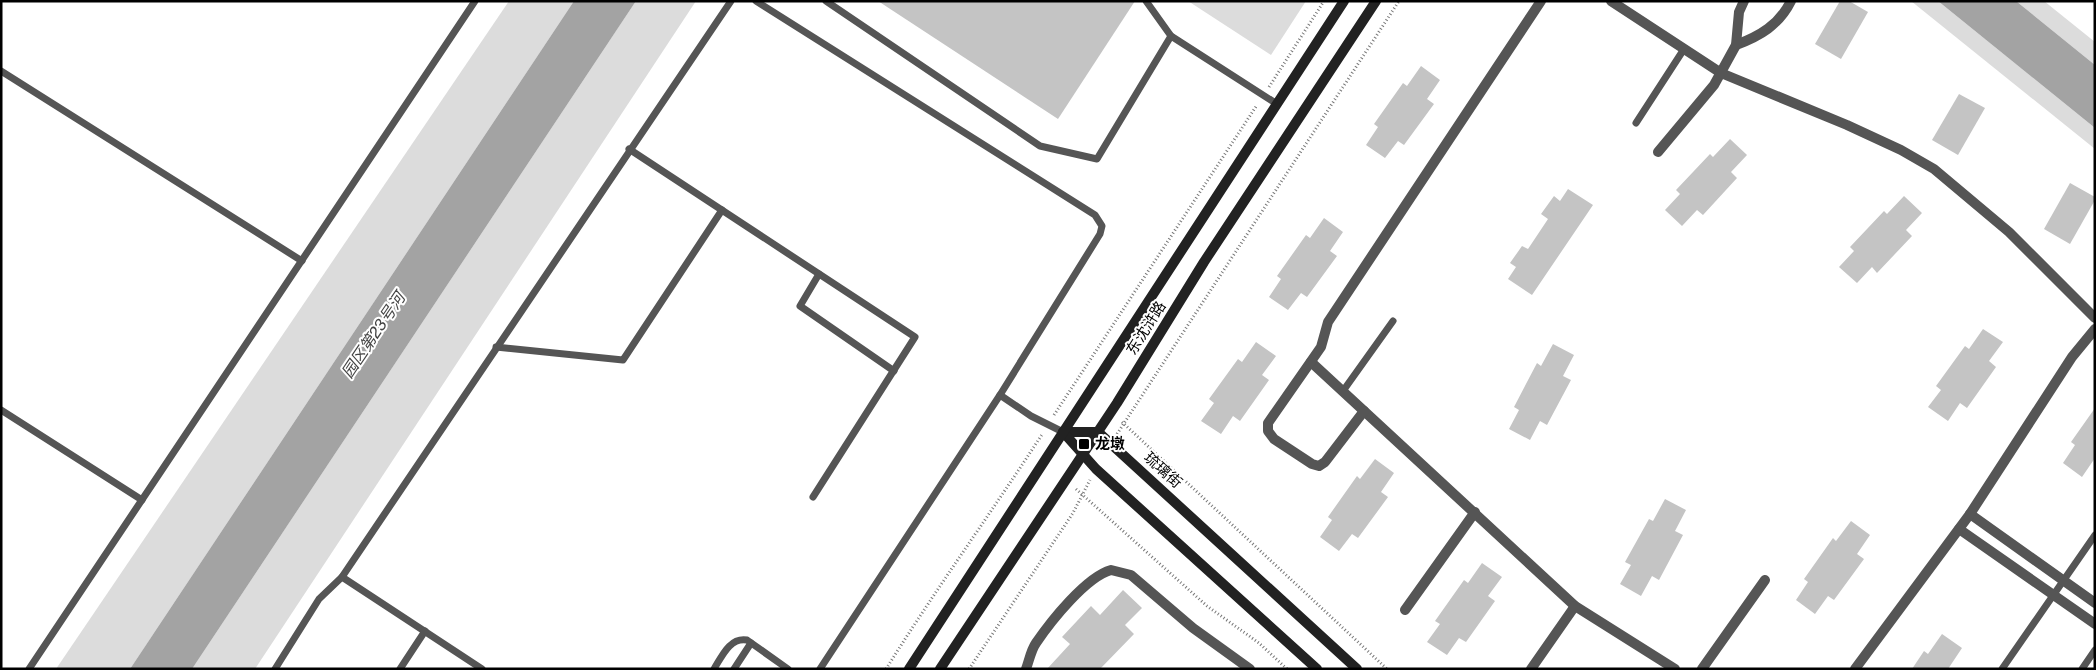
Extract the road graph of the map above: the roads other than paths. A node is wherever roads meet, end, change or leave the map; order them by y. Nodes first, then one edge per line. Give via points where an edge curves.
1 (475, 1) edge
2 (730, 1) edge
3 (756, 1) edge
4 (826, 1) edge
5 (1146, 1) edge
6 (1344, 1) edge
7 (1376, 1) edge
8 (1541, 1) edge
9 (1611, 1) edge
10 (1744, 1) edge
11 (1791, 1) edge
12 (1171, 36) junction
13 (1736, 45) junction
14 (1684, 49) junction
15 (1, 70) edge
16 (1721, 73) junction
17 (1277, 104) junction
18 (1636, 123) dead end
19 (629, 148) junction
20 (1658, 152) dead end
21 (722, 210) junction
22 (302, 261) junction
23 (819, 274) junction
24 (2095, 318) edge
25 (1392, 321) dead end
26 (2095, 328) edge
27 (496, 347) junction
28 (1311, 362) junction
29 (894, 371) junction
30 (1343, 391) junction
31 (1000, 395) junction
32 (1, 410) edge
33 (1364, 411) junction
34 (1063, 432) junction
35 (1098, 432) junction
36 (1082, 456) junction
37 (813, 496) dead end
38 (142, 500) junction
39 (1475, 512) junction
40 (1970, 514) junction
41 (1959, 529) junction
42 (2095, 535) edge
43 (342, 577) junction
44 (1765, 580) dead end
45 (2063, 581) junction
46 (2053, 595) junction
47 (2095, 603) edge
48 (1575, 606) junction
49 (1405, 610) dead end
50 (2095, 624) edge
51 (425, 631) junction
52 (751, 644) junction
53 (2095, 650) edge
54 (1243, 667) edge
55 (29, 669) edge
56 (275, 669) edge
57 (400, 669) edge
58 (482, 669) edge
59 (714, 669) edge
60 (734, 669) edge
61 (788, 669) edge
62 (820, 669) edge
63 (909, 669) edge
64 (940, 669) edge
65 (1026, 669) edge
66 (1317, 669) edge
67 (1357, 669) edge
68 (1531, 669) edge
69 (1675, 669) edge
70 (1702, 669) edge
71 (1855, 669) edge
72 (2002, 669) edge
73 (2082, 669) edge

1 - 22 lane
2 - 19 lane
3 - 31 lane via 1099,220 1102,226 1100,234
4 - 12 lane via 1040,146 1097,159
5 - 12 lane
6 - 17 main road, 东沈浒路
7 - 35 main road, 东沈浒路 via 1204,262
8 - 28 street via 1334,314
9 - 14 street
10 - 13 street via 1739,12
11 - 13 street via 1768,30
12 - 17 lane
13 - 16 street
14 - 16 street
14 - 18 lane
15 - 22 lane
16 - 20 street
16 - 24 street via 1901,150 1934,170 2009,232
17 - 34 main road, 东沈浒路
19 - 21 lane
19 - 27 lane
21 - 23 lane
21 - 27 lane via 623,360
22 - 38 lane
23 - 29 lane via 800,306
23 - 29 lane via 915,337
25 - 30 lane
26 - 40 street
27 - 43 lane
28 - 30 street
28 - 33 street via 1268,423 1268,431 1274,439 1319,466
29 - 37 lane
30 - 33 street
31 - 34 lane
31 - 62 lane
32 - 38 lane
33 - 39 street
34 - 35 main road
34 - 36 main road
34 - 63 main road, 东沈浒路
35 - 36 main road, 东沈浒路
35 - 67 main road, 琉璃街
36 - 64 main road, 东沈浒路
36 - 66 main road
38 - 55 lane
39 - 48 street
39 - 49 street
40 - 41 street
40 - 45 street
41 - 46 street
41 - 71 street
42 - 45 lane
43 - 51 lane
43 - 56 lane via 319,599
44 - 70 street
45 - 46 lane
45 - 47 street
46 - 50 street
46 - 72 lane
48 - 68 street
48 - 69 street
51 - 57 lane
51 - 58 lane
52 - 59 lane via 740,639 732,642
52 - 60 lane
52 - 61 lane
53 - 73 lane
54 - 65 street via 1131,575 1111,570 1093,578 1062,611 1035,644

